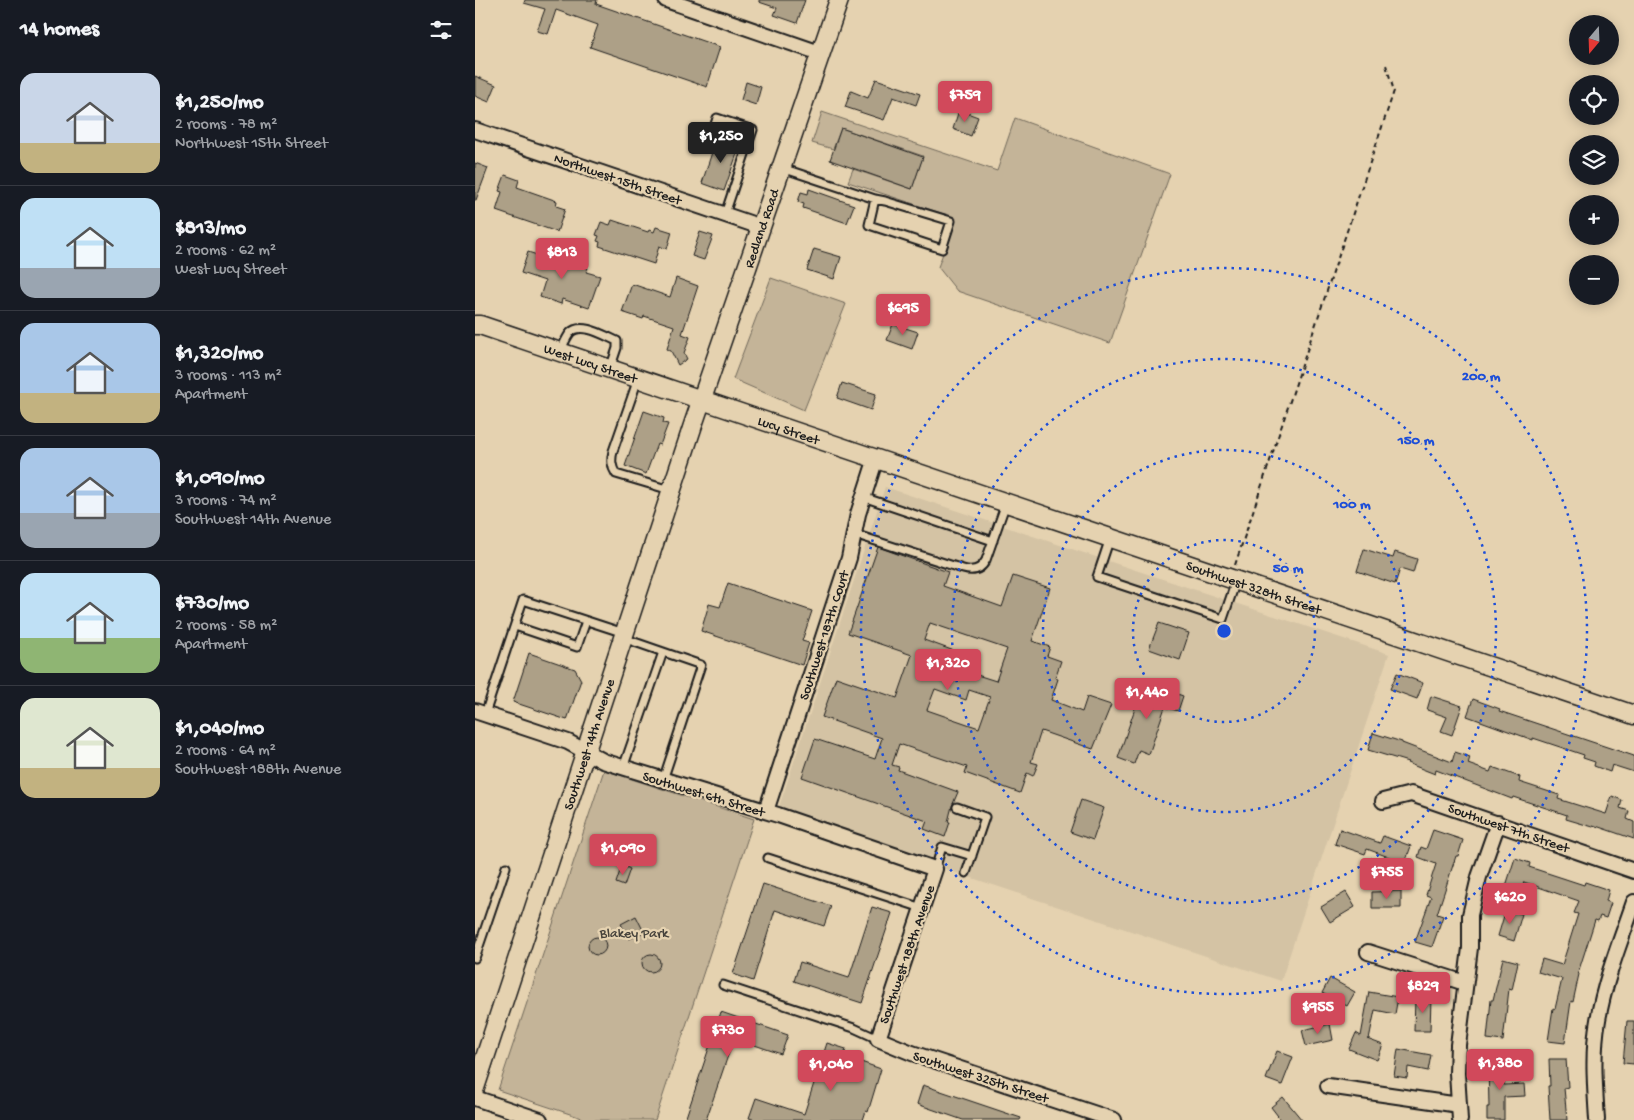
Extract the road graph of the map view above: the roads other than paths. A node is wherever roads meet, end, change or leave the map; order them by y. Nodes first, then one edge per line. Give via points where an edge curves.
1 (668, 0) edge
2 (839, 0) edge
3 (820, 53) junction
4 (475, 130) edge
5 (711, 134) dead end
6 (781, 168) junction
7 (875, 199) junction
8 (725, 214) junction
9 (761, 227) junction
10 (477, 324) edge
11 (560, 352) junction
12 (610, 369) junction
13 (638, 378) junction
14 (701, 400) junction
15 (876, 458) junction
16 (671, 491) junction
17 (863, 497) junction
18 (1006, 502) junction
19 (854, 534) junction
20 (1111, 537) junction
21 (993, 541) junction
22 (1233, 580) junction
23 (586, 621) junction
24 (515, 626) junction
25 (624, 636) junction
26 (663, 652) junction
27 (480, 713) edge
28 (1634, 715) edge
29 (586, 752) junction
30 (623, 768) junction
31 (663, 780) junction
32 (1383, 801) dead end
33 (957, 807) dead end
34 (766, 811) junction
35 (1498, 824) junction
36 (972, 856) junction
37 (768, 858) dead end
38 (506, 867) dead end
39 (935, 869) junction
40 (1634, 871) edge
41 (966, 873) dead end
42 (1634, 902) edge
43 (922, 908) junction
44 (1368, 952) dead end
45 (475, 958) edge
46 (1465, 983) junction
47 (723, 985) dead end
48 (877, 1039) junction
49 (1328, 1086) dead end
50 (475, 1088) edge
51 (475, 1098) edge
52 (1459, 1105) junction
53 (540, 1120) edge
54 (1114, 1120) edge
55 (1460, 1120) edge
56 (1597, 1120) edge

1 - 3 street
2 - 3 street, Redland Road
3 - 6 street, Redland Road
4 - 8 street, Northwest 15th Street
5 - 8 lane via 717,118 753,130
6 - 7 lane
6 - 9 street, Redland Road
7 - 7 lane via 869,225 942,249 951,221
8 - 9 street, Northwest 15th Street
9 - 14 street, Redland Road
10 - 11 street, West Lucy Street
11 - 12 street, West Lucy Street
11 - 12 lane via 575,330 583,328 595,332 617,341
12 - 13 street, West Lucy Street
13 - 14 street, West Lucy Street
13 - 16 lane via 613,451 613,469 616,474
14 - 15 street, Lucy Street
14 - 16 street, Southwest 14th Avenue
15 - 17 street, Southwest 187th Court
15 - 18 street, Southwest 328th Street
16 - 25 street, Southwest 14th Avenue
17 - 19 street, Southwest 187th Court
17 - 21 lane
18 - 20 street, Southwest 328th Street
18 - 21 lane
19 - 21 lane via 968,571 985,564
19 - 34 street, Southwest 187th Court via 849,558
20 - 22 street, Southwest 328th Street
20 - 22 lane via 1097,578 1223,619
22 - 28 street, Southwest 328th Street
23 - 24 lane via 577,647
23 - 24 lane via 523,600
23 - 25 lane
24 - 27 lane
25 - 26 lane
25 - 29 street, Southwest 14th Avenue
26 - 30 lane
26 - 31 lane via 701,665
27 - 29 street, Southwest 6th Street via 568,742
29 - 30 street, Southwest 6th Street
29 - 50 street, Southwest 14th Avenue
30 - 31 street, Southwest 6th Street
31 - 34 street, Southwest 6th Street
32 - 35 street, Southwest 7th Street via 1411,794
33 - 36 lane via 985,817
34 - 39 street, Southwest 6th Street
35 - 40 street, Southwest 7th Street
35 - 46 street via 1472,904
36 - 39 lane via 942,847
36 - 41 lane
37 - 43 lane
38 - 45 lane
39 - 43 street, Southwest 188th Avenue
42 - 56 street via 1598,1020 1595,1062
43 - 48 street, Southwest 188th Avenue
44 - 46 street
46 - 52 street via 1458,1045
47 - 48 lane via 854,1028
48 - 54 street, Southwest 325th Street
49 - 52 street
51 - 53 street
52 - 55 street

